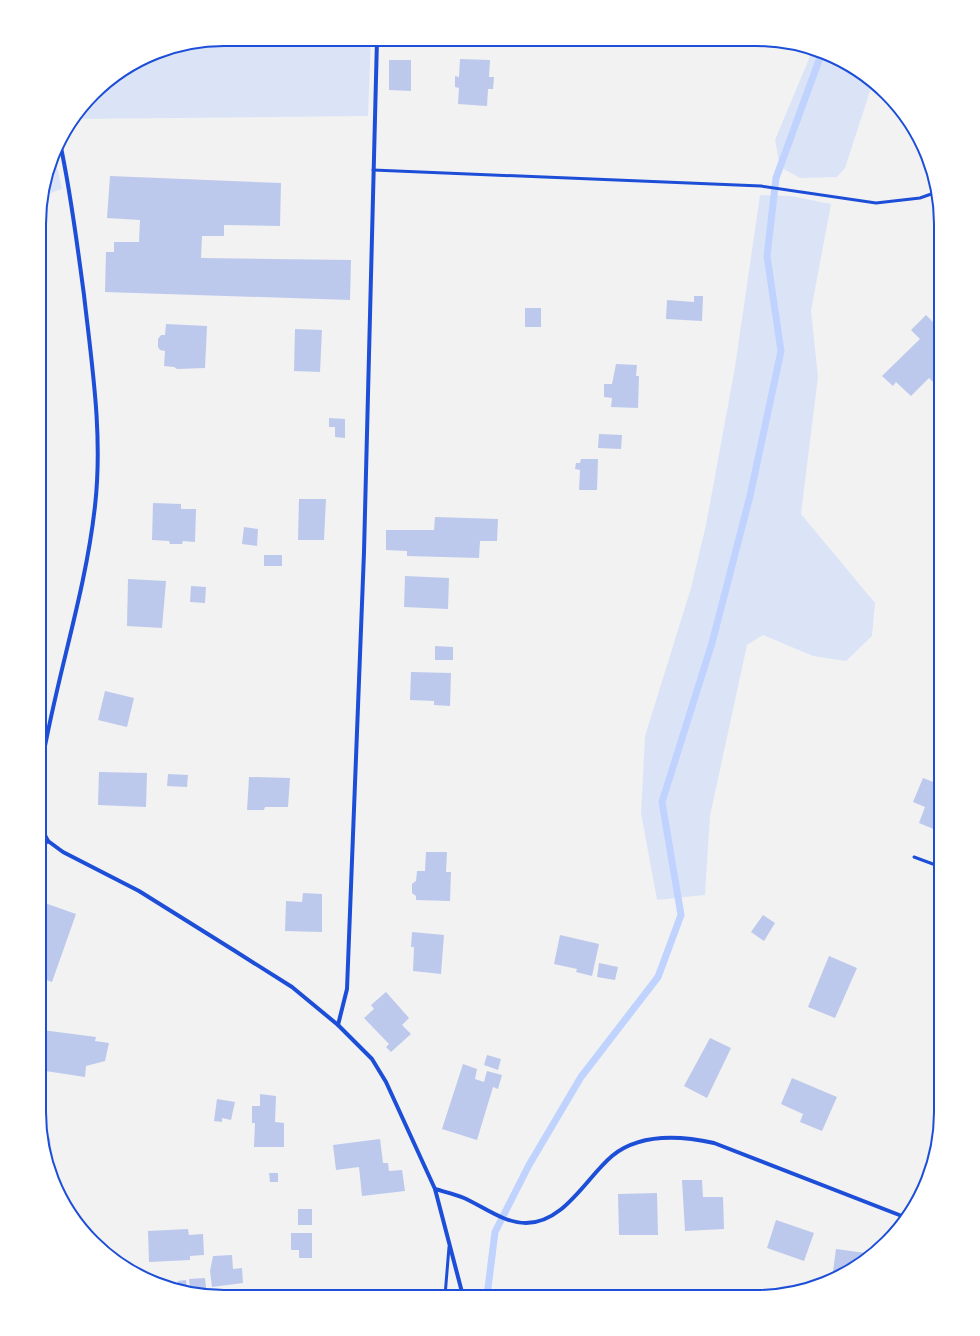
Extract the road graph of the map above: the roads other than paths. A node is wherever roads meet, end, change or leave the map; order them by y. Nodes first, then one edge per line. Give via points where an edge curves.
1 (377, 46) edge
2 (62, 152) edge
3 (373, 170) junction
4 (931, 194) edge
5 (46, 746) edge
6 (46, 837) edge
7 (48, 841) joint
8 (914, 857) dead end
9 (934, 864) edge
10 (338, 1025) junction
11 (435, 1190) junction
12 (901, 1216) edge
13 (450, 1241) junction
14 (446, 1290) edge
15 (462, 1290) edge

1 - 3 street
2 - 5 street via 79,250 93,367 98,465 95,507 84,572
3 - 4 lane via 761,186 876,203 920,198
3 - 10 street via 364,552 347,989
6 - 7 street
7 - 10 street via 63,852 138,891 292,987
8 - 9 lane
10 - 11 street via 372,1059 386,1082
11 - 12 street via 459,1196 514,1222 527,1223 543,1219 560,1210 613,1155 632,1144 668,1138 692,1138 714,1143
11 - 13 street
13 - 14 lane
13 - 15 street

